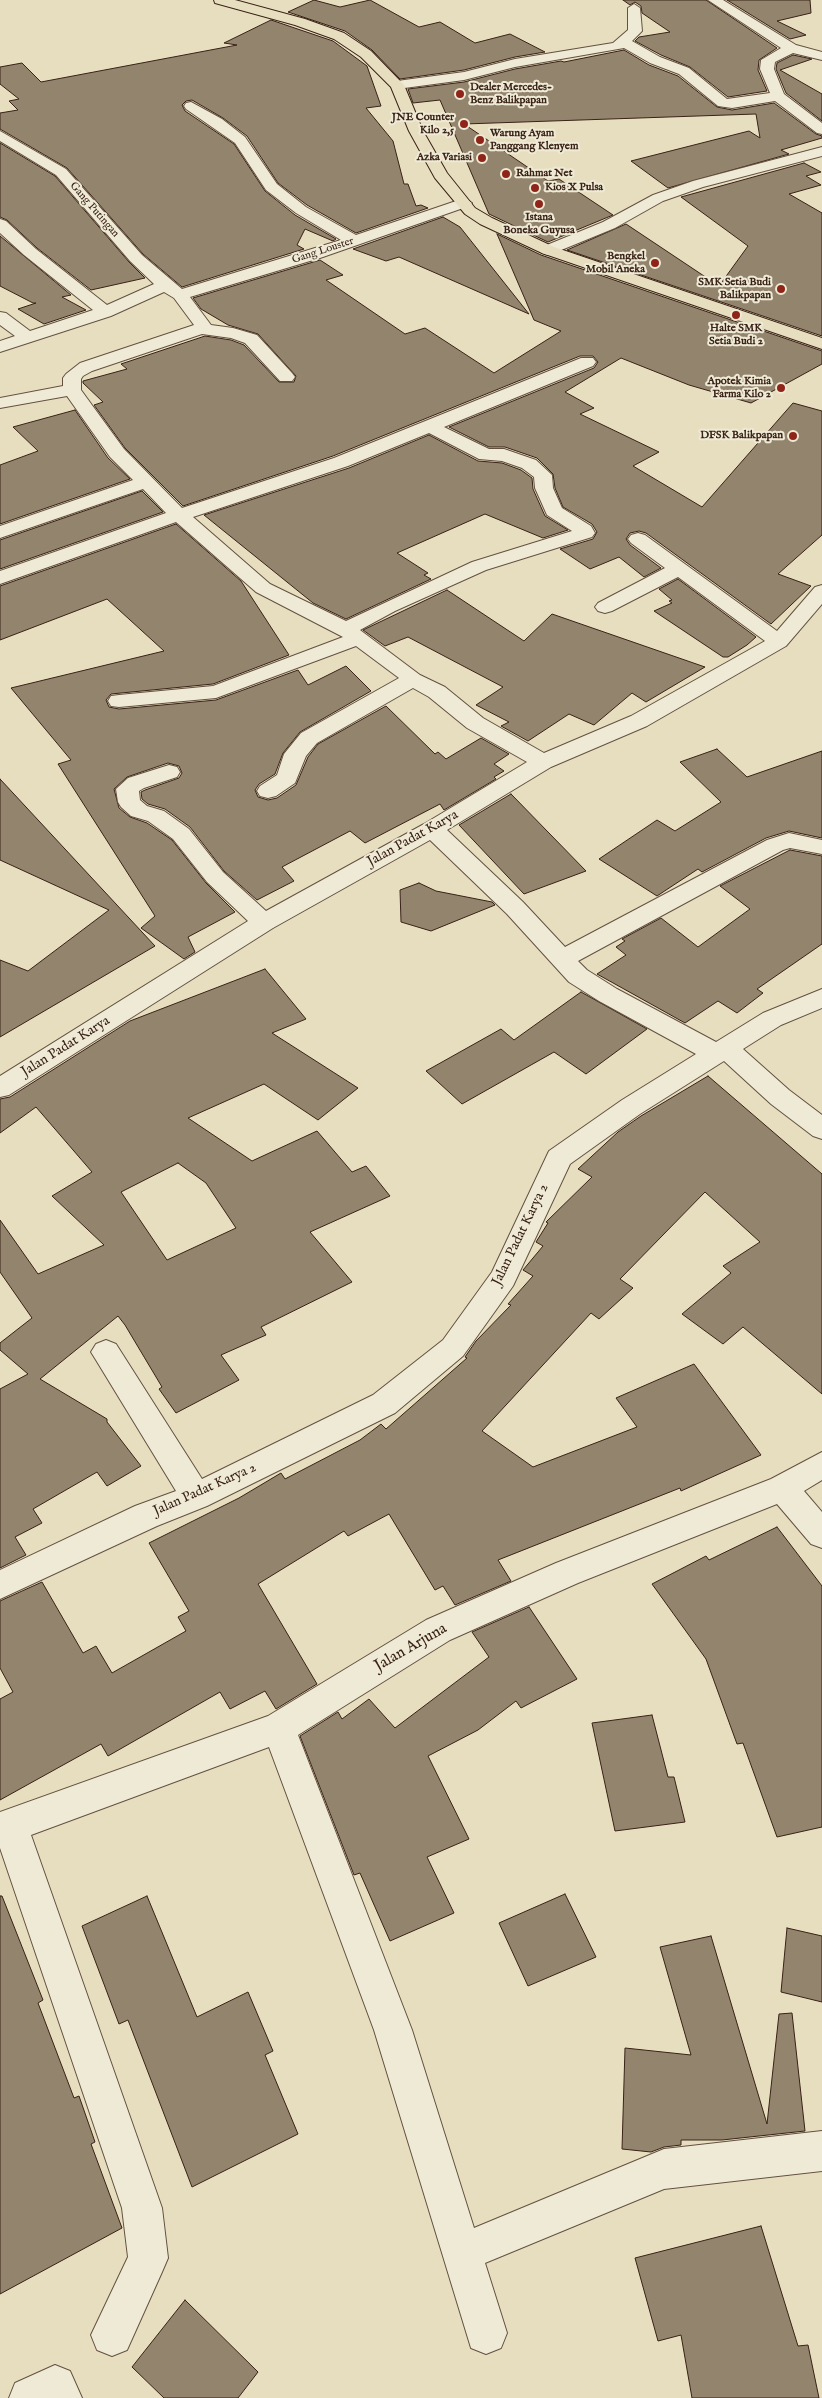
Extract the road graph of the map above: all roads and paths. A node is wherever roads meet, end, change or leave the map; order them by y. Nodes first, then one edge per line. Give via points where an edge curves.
1 (220, 0) edge
2 (714, 0) edge
3 (634, 8) dead end
4 (624, 42) junction
5 (791, 48) junction
6 (822, 56) edge
7 (397, 85) junction
8 (778, 96) junction
9 (191, 106) dead end
10 (822, 130) edge
11 (0, 135) edge
12 (822, 151) edge
13 (464, 203) junction
14 (0, 224) edge
15 (354, 241) junction
16 (548, 250) junction
17 (165, 285) junction
18 (180, 295) junction
19 (105, 312) junction
20 (0, 317) edge
21 (200, 329) junction
22 (28, 337) junction
23 (822, 344) edge
24 (0, 346) edge
25 (587, 362) dead end
26 (286, 377) dead end
27 (72, 390) junction
28 (0, 403) edge
29 (431, 427) junction
30 (146, 482) junction
31 (179, 515) junction
32 (0, 532) edge
33 (638, 538) dead end
34 (679, 568) junction
35 (0, 578) edge
36 (822, 591) edge
37 (605, 607) dead end
38 (352, 634) junction
39 (779, 642) junction
40 (413, 678) junction
41 (119, 701) dead end
42 (543, 762) junction
43 (169, 772) dead end
44 (268, 791) dead end
45 (432, 829) junction
46 (822, 847) edge
47 (264, 922) junction
48 (562, 959) junction
49 (822, 998) edge
50 (722, 1051) junction
51 (7, 1077) edge
52 (822, 1128) edge
53 (106, 1352) dead end
54 (822, 1465) edge
55 (782, 1488) junction
56 (196, 1497) junction
57 (822, 1534) edge
58 (0, 1585) edge
59 (279, 1728) junction
60 (5, 1827) edge
61 (822, 2151) edge
62 (461, 2253) junction
63 (486, 2332) dead end
64 (112, 2335) dead end
65 (30, 2398) edge
66 (61, 2398) edge

1 - 7 highway via 259,9 339,36 366,54
2 - 5 street
3 - 4 street via 635,31
4 - 7 street via 464,76
4 - 8 street via 654,60 684,71 723,103
5 - 6 street
5 - 8 street via 768,60 767,70
7 - 13 highway via 416,131 440,175
8 - 10 street
9 - 15 street via 240,140 271,187 301,210
11 - 17 street, Gang Putingan via 61,172 136,258
12 - 16 street via 658,198 609,225
13 - 15 street, Gang Louster
13 - 16 highway via 486,222
14 - 19 street
15 - 18 street, Gang Louster
16 - 23 highway
17 - 18 street, Gang Putingan
17 - 19 street
18 - 21 street, Gang Putingan via 203,325
19 - 22 street
20 - 22 street
21 - 26 street via 251,339
21 - 27 street via 86,367 72,378
22 - 24 street
25 - 29 street
27 - 28 street
27 - 30 street via 117,453
29 - 31 street via 341,462
29 - 38 street via 486,455 504,456 529,464 543,476 544,488 554,511 585,533 479,566 388,607
30 - 31 street
30 - 32 street
31 - 35 street
31 - 38 street via 263,588
33 - 34 street
34 - 37 street
34 - 39 street
36 - 39 street, Jalan Padat Karya
38 - 40 street
38 - 41 street via 223,690
39 - 42 street, Jalan Padat Karya via 639,721
40 - 42 street via 475,722
40 - 44 street via 310,738 296,754 288,778
42 - 45 street, Jalan Padat Karya
43 - 47 street via 127,789 129,802 181,834 215,877
45 - 47 street, Jalan Padat Karya
45 - 48 street via 515,908
46 - 48 street via 789,840 775,845
47 - 51 street, Jalan Padat Karya
48 - 50 street via 578,976 608,996
49 - 50 street, Jalan Padat Karya 2 via 772,1019
50 - 52 street
50 - 56 street, Jalan Padat Karya 2 via 631,1107 559,1158 503,1278 453,1348 384,1404
53 - 56 street
54 - 55 street, Jalan Arjuna
55 - 57 street
55 - 59 street, Jalan Arjuna via 567,1573 438,1630
56 - 58 street, Jalan Padat Karya 2 via 146,1516
59 - 60 street, Jalan Arjuna
59 - 62 street via 393,2030
60 - 64 street via 142,2208 148,2258
61 - 62 street via 664,2169
62 - 63 street
65 - 66 street via 55,2386

